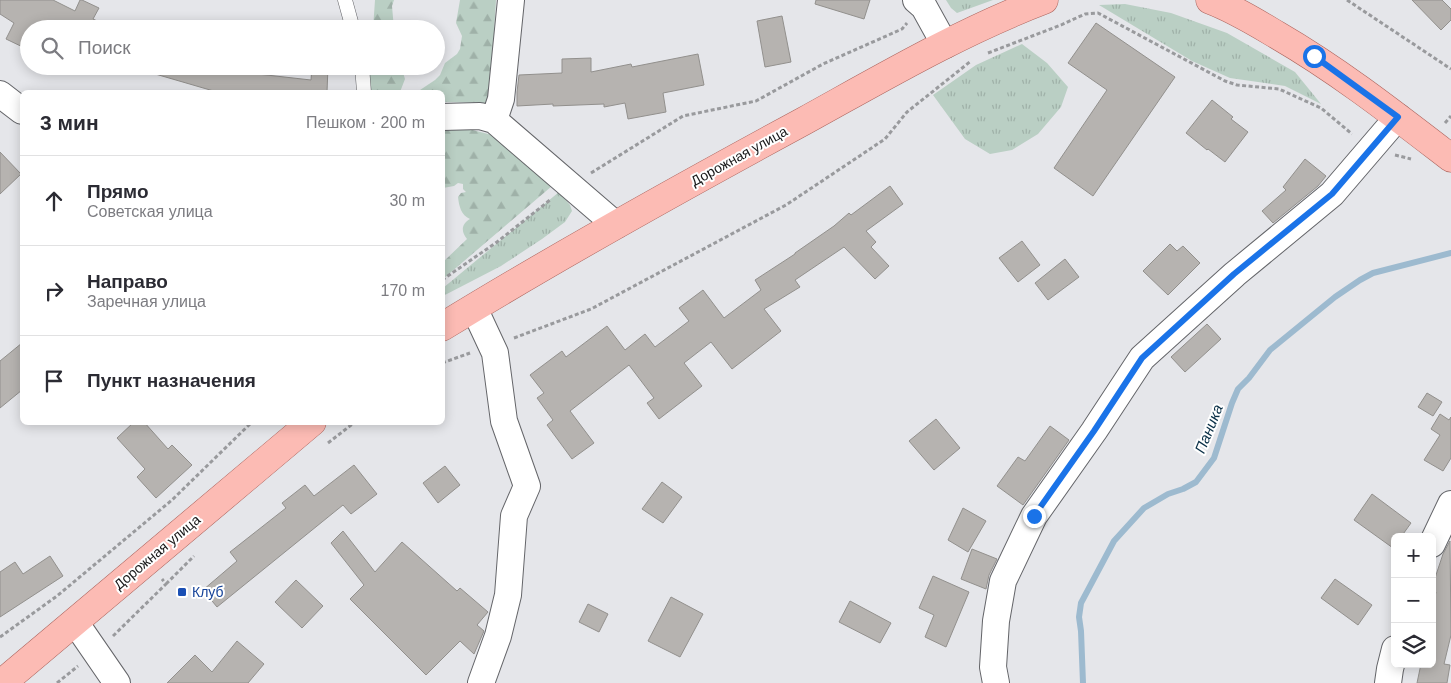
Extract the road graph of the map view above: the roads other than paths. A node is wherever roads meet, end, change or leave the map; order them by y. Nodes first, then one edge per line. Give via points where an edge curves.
1 (345, 0) edge
2 (511, 0) edge
3 (1044, 0) edge
4 (920, 3) edge
5 (1220, 4) edge
6 (351, 20) edge
7 (945, 45) junction
8 (363, 75) edge
9 (364, 90) edge
10 (0, 94) edge
11 (20, 109) edge
12 (445, 117) edge
13 (1398, 117) junction
14 (494, 120) junction
15 (1451, 158) edge
16 (616, 225) junction
17 (474, 308) junction
18 (445, 325) edge
19 (307, 425) edge
20 (1451, 504) edge
21 (1436, 536) edge
22 (75, 622) junction
23 (1391, 665) edge
24 (2, 683) edge
25 (117, 683) edge
26 (481, 683) edge
27 (996, 683) edge
28 (1388, 683) edge

1 - 6 lane
2 - 14 street via 501,98
3 - 7 main road, Дорожная улица
4 - 7 street
5 - 13 main road via 1314,56
7 - 16 main road, Дорожная улица
8 - 9 lane
10 - 11 street
12 - 14 street via 480,116
13 - 15 main road
13 - 27 street via 1332,194 1234,274 1142,358 1034,516 1003,581 996,621 993,667
14 - 16 street
16 - 17 main road, Дорожная улица
17 - 18 main road, Дорожная улица
17 - 26 street via 495,353 504,421 527,486 514,516 508,595
19 - 22 main road, Дорожная улица
20 - 21 street
22 - 24 main road, Дорожная улица
22 - 25 street
23 - 28 street

